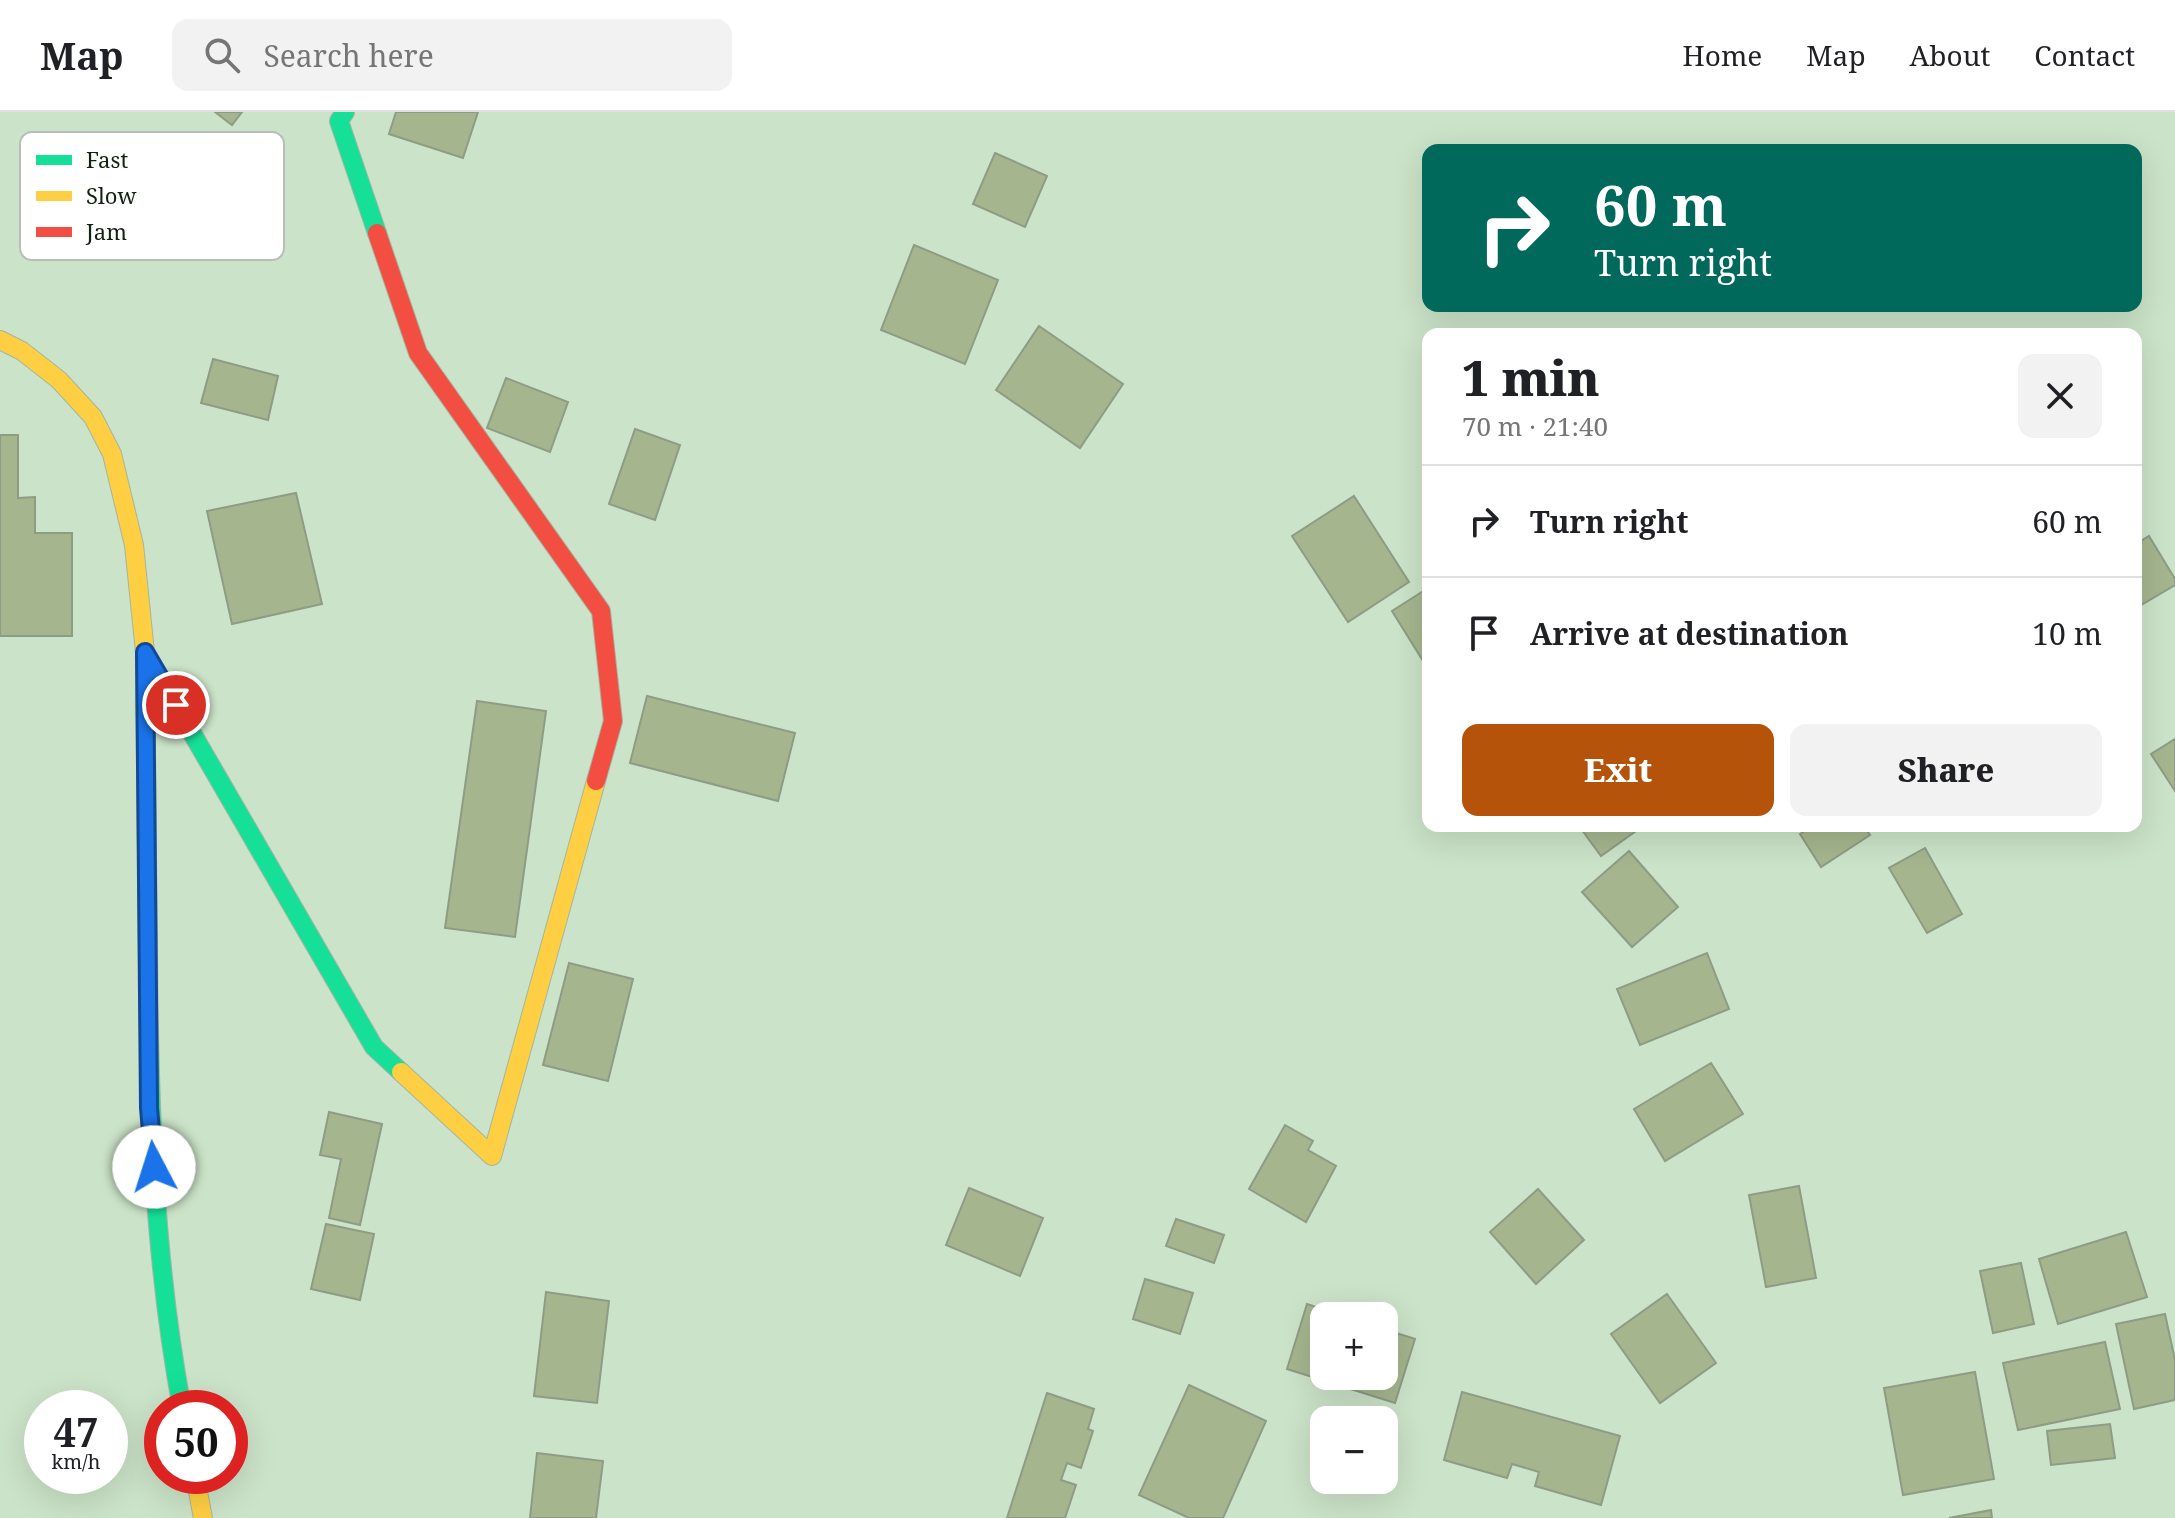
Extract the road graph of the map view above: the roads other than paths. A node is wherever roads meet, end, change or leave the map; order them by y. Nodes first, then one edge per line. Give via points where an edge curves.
1 (345, 112) edge
2 (0, 340) edge
3 (145, 652) junction
4 (179, 1390) edge
5 (198, 1494) edge
6 (203, 1518) edge

1 - 3 street via 339,121 418,353 601,611 613,721 492,1156 374,1047
2 - 3 street via 59,380 93,417 112,454 134,545
3 - 4 street via 149,1108
5 - 6 street

